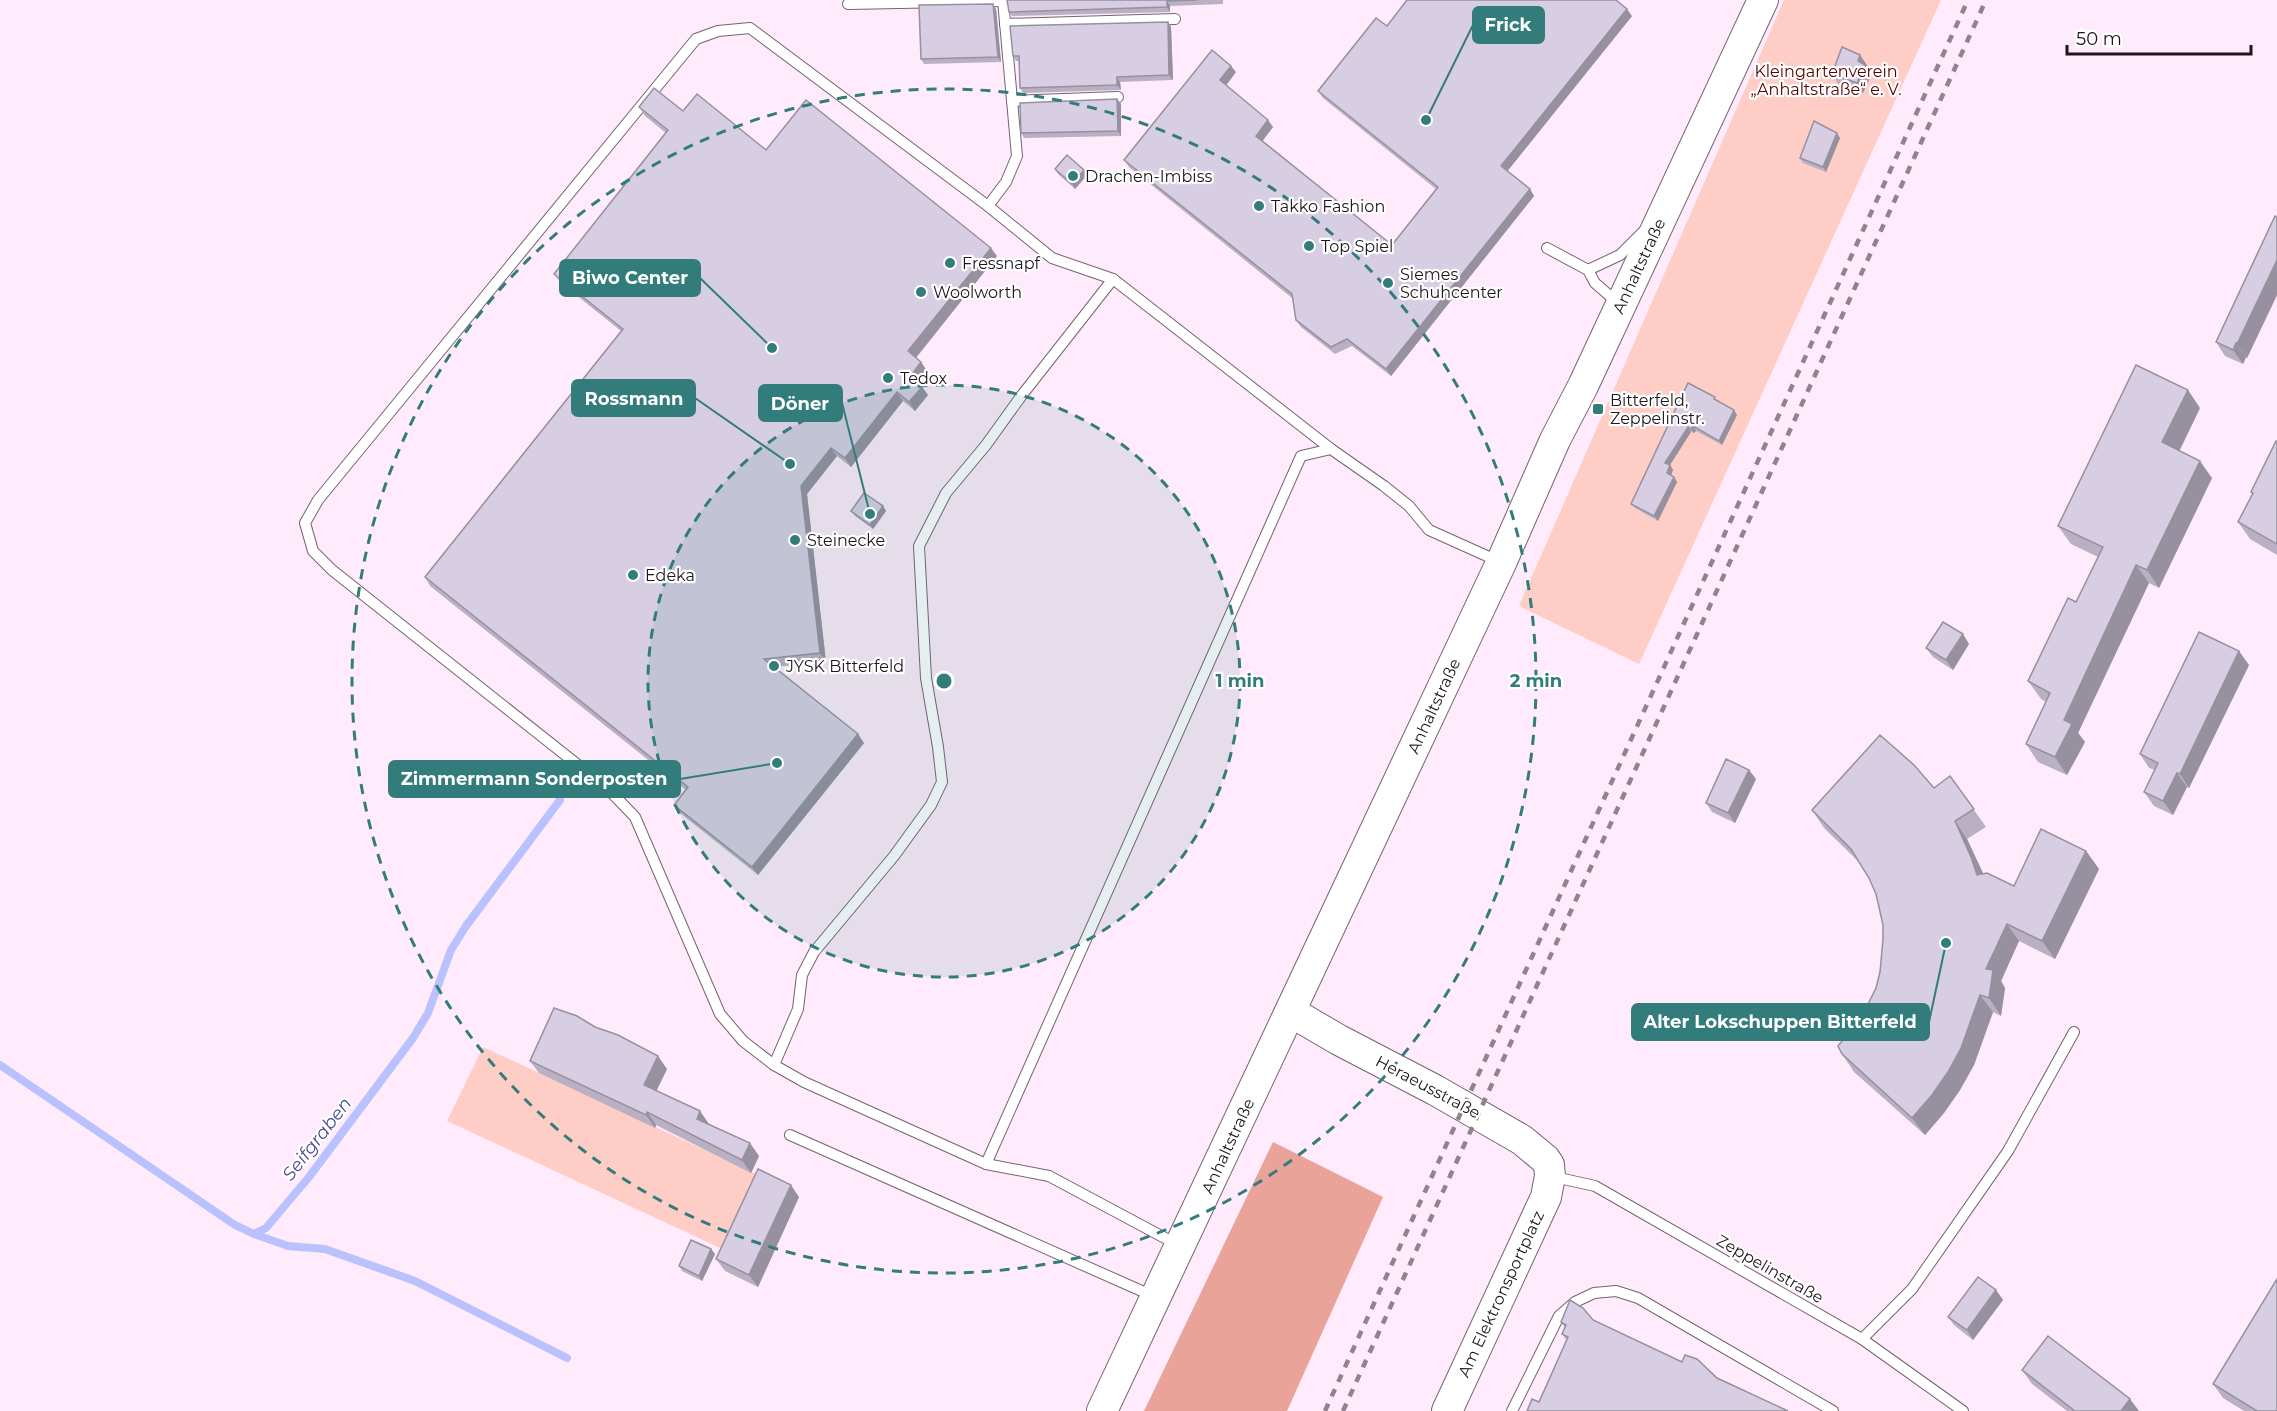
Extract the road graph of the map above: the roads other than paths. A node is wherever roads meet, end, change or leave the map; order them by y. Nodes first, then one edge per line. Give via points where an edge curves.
1 (1003, 0) edge
2 (1763, 0) edge
3 (848, 4) dead end
4 (1175, 19) dead end
5 (1005, 24) junction
6 (1118, 97) edge
7 (1012, 101) junction
8 (988, 206) junction
9 (1662, 218) junction
10 (1547, 248) dead end
11 (1588, 270) junction
12 (1113, 279) junction
13 (1621, 305) junction
14 (1331, 449) junction
15 (1501, 563) junction
16 (1291, 1012) junction
17 (2074, 1032) dead end
18 (774, 1065) junction
19 (790, 1135) dead end
20 (986, 1164) junction
21 (1550, 1176) junction
22 (1180, 1246) junction
23 (1156, 1298) junction
24 (1862, 1339) junction
25 (1102, 1411) edge
26 (1447, 1411) edge
27 (1512, 1411) edge
28 (1833, 1411) edge
29 (1963, 1411) edge

1 - 3 lane
1 - 5 lane
2 - 9 street, Anhaltstraße
4 - 5 lane
5 - 7 lane
6 - 7 lane
7 - 8 lane via 1017,156 1006,182
8 - 12 lane via 1052,258
8 - 18 lane via 750,28 718,31 696,39 318,500 304,523 314,550 332,570 607,788 635,817 720,1014 743,1041
9 - 11 lane via 1639,234 1620,255
9 - 13 street, Anhaltstraße
10 - 11 lane
11 - 13 lane via 1595,283
12 - 14 lane
12 - 18 lane via 946,493 919,546 926,678 942,782 931,805 894,856 814,952 802,975 798,1009
13 - 15 street, Anhaltstraße
14 - 15 lane via 1409,506 1429,530
14 - 20 lane via 1301,456
15 - 16 street, Anhaltstraße
16 - 21 street, Heraeusstraße via 1514,1135 1545,1159
16 - 22 street, Anhaltstraße
17 - 24 lane via 2001,1161 1912,1288
18 - 20 lane
19 - 23 lane
20 - 22 lane via 1049,1176
21 - 24 lane, Zeppelinstraße via 1596,1186
21 - 26 street, Am Elektronsportplatz via 1546,1197
22 - 23 street, Anhaltstraße
23 - 25 street, Anhaltstraße
24 - 29 lane, Zeppelinstraße
27 - 28 lane via 1559,1316 1594,1293 1616,1291 1638,1298

